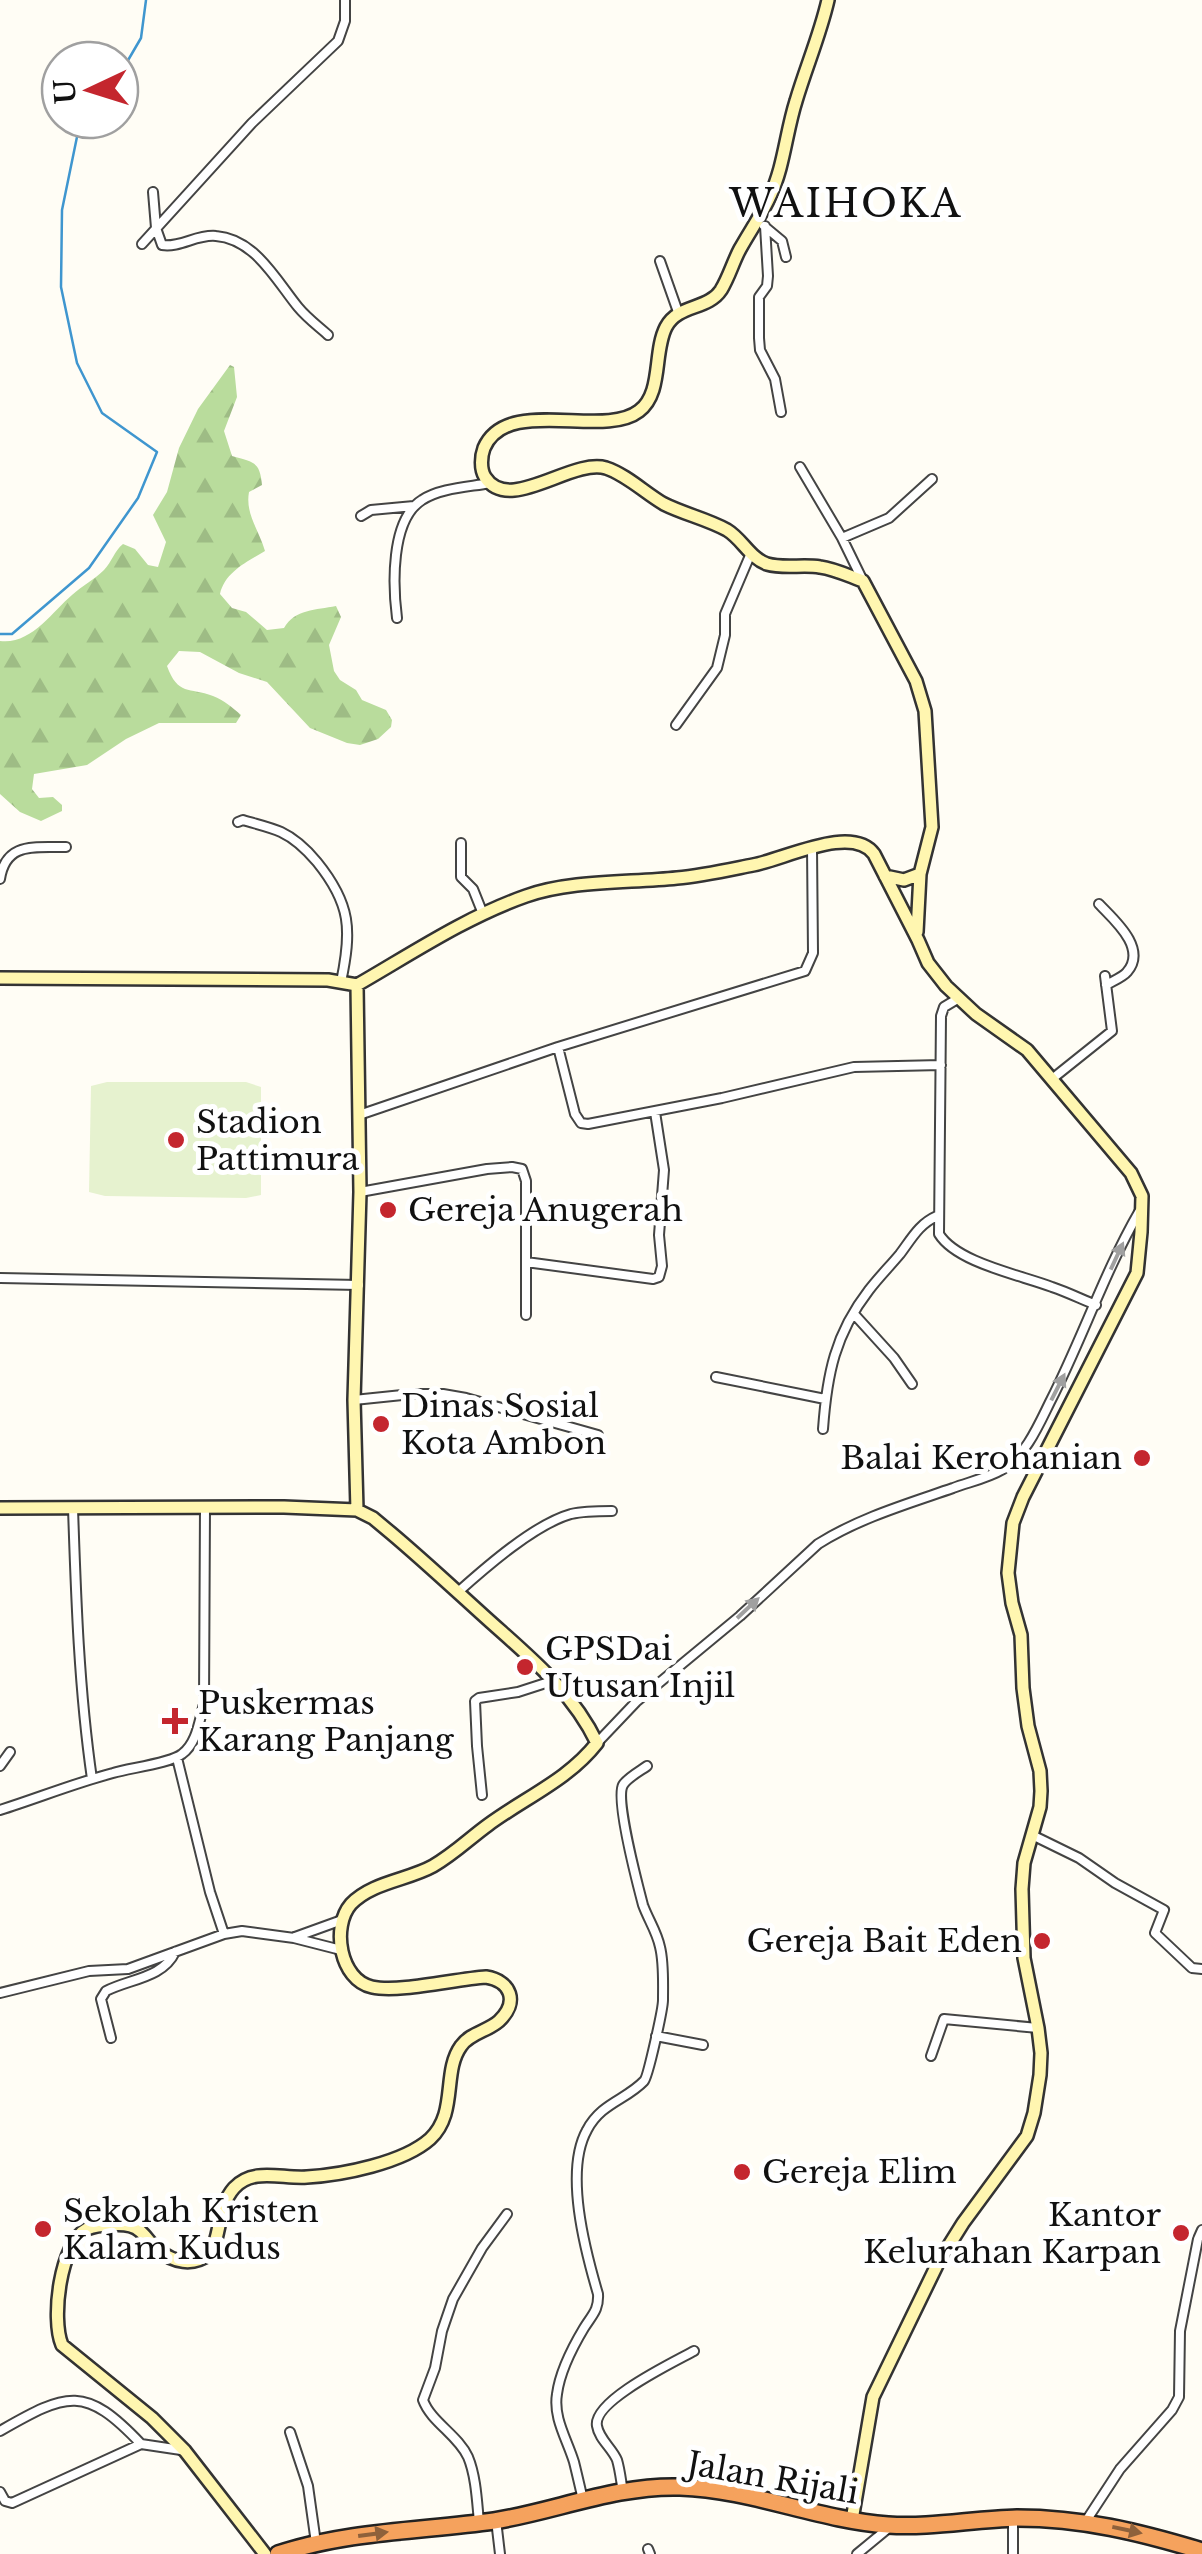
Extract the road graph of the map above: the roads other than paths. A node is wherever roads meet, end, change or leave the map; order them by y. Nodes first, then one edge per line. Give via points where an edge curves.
1 (345, 0) edge
2 (828, 0) edge
3 (153, 192) dead end
4 (761, 223) junction
5 (156, 228) junction
6 (142, 244) dead end
7 (786, 257) dead end
8 (660, 261) dead end
9 (678, 312) junction
10 (328, 335) dead end
11 (781, 412) dead end
12 (800, 466) dead end
13 (932, 479) dead end
14 (490, 483) junction
15 (414, 506) junction
16 (361, 516) dead end
17 (842, 538) junction
18 (752, 553) junction
19 (863, 581) junction
20 (397, 618) dead end
21 (676, 725) dead end
22 (238, 822) dead end
23 (460, 843) dead end
24 (66, 847) dead end
25 (812, 848) junction
26 (920, 874) junction
27 (885, 876) junction
28 (0, 880) edge
29 (1099, 904) dead end
30 (483, 914) junction
31 (918, 940) junction
32 (0, 978) edge
33 (341, 982) junction
34 (357, 986) junction
35 (959, 998) junction
36 (558, 1048) junction
37 (941, 1065) junction
38 (1052, 1079) junction
39 (655, 1112) junction
40 (359, 1114) junction
41 (360, 1192) junction
42 (1142, 1208) junction
43 (938, 1216) junction
44 (526, 1262) junction
45 (0, 1278) edge
46 (359, 1285) junction
47 (1096, 1306) junction
48 (854, 1314) junction
49 (526, 1315) dead end
50 (716, 1378) dead end
51 (912, 1384) dead end
52 (826, 1399) junction
53 (354, 1400) junction
54 (823, 1429) dead end
55 (598, 1435) dead end
56 (205, 1507) junction
57 (0, 1508) edge
58 (73, 1508) junction
59 (357, 1510) junction
60 (612, 1511) dead end
61 (458, 1592) junction
62 (554, 1680) junction
63 (597, 1743) junction
64 (10, 1752) dead end
65 (177, 1758) junction
66 (0, 1766) edge
67 (647, 1766) dead end
68 (92, 1779) junction
69 (482, 1795) dead end
70 (0, 1810) edge
71 (1032, 1835) junction
72 (342, 1920) junction
73 (224, 1934) junction
74 (294, 1938) junction
75 (341, 1950) junction
76 (176, 1952) junction
77 (1202, 1969) edge
78 (0, 1993) edge
79 (1038, 2028) junction
80 (656, 2036) junction
81 (111, 2038) dead end
82 (703, 2045) dead end
83 (931, 2056) dead end
84 (507, 2214) dead end
85 (1202, 2230) edge
86 (694, 2351) dead end
87 (0, 2431) edge
88 (290, 2432) dead end
89 (142, 2444) junction
90 (185, 2450) junction
91 (0, 2492) edge
92 (623, 2492) junction
93 (583, 2500) junction
94 (1013, 2518) junction
95 (496, 2520) junction
96 (852, 2520) junction
97 (479, 2522) junction
98 (1086, 2522) junction
99 (891, 2526) junction
100 (324, 2546) edge
101 (1202, 2550) edge
102 (265, 2554) edge
103 (278, 2554) edge
104 (500, 2554) edge
105 (857, 2554) edge
106 (1013, 2554) edge

1 - 5 street via 338,40
2 - 4 street
3 - 5 street
4 - 7 street via 782,241
4 - 9 street via 714,298
4 - 11 street via 768,276 759,338
5 - 6 street
5 - 10 street via 166,248 200,236 247,247
8 - 9 street
9 - 14 street via 662,336 650,396 640,411 506,427 482,455
12 - 17 street
13 - 17 street via 889,518
14 - 15 street via 432,495
14 - 18 street via 517,491 570,471 604,468 671,508 724,529
15 - 16 street
15 - 20 street via 396,554
17 - 19 street
18 - 19 street via 767,564 820,567
18 - 21 street via 725,614 720,662
19 - 26 street via 925,711 932,827
22 - 33 street via 294,839 334,882 346,919
23 - 30 street via 461,877
24 - 28 street via 11,854
25 - 27 street via 841,841 867,845
25 - 30 street via 681,878 545,890
25 - 36 street via 814,953 805,971
26 - 27 street via 904,880
26 - 31 street
27 - 31 street
29 - 38 street via 1124,930 1132,962 1126,974 1106,980 1112,1031
30 - 34 street
31 - 35 street via 928,963
32 - 33 street
33 - 34 street
34 - 40 street
35 - 37 street via 942,1010
35 - 38 street via 1027,1050
36 - 39 street via 581,1122
36 - 40 street
37 - 39 street via 854,1067
37 - 43 street
38 - 42 street via 1131,1174
39 - 44 street via 664,1170 659,1276
40 - 41 street
41 - 44 street via 518,1167 526,1181
41 - 46 street
47 -> 42 street
42 - 71 street via 1137,1273 1013,1524 1008,1573 1040,1771
43 - 47 street via 940,1237 959,1252
43 - 48 street via 922,1223
44 - 49 street
45 - 46 street
46 - 53 street
63 -> 47 street via 818,1544 1013,1461 1038,1426
48 - 51 street
48 - 52 street via 834,1353
50 - 52 street
52 - 54 street
53 - 55 street via 443,1394
53 - 59 street
56 - 58 street
56 - 59 street
56 - 65 street via 204,1704 194,1739
57 - 58 street
58 - 68 street via 77,1639
59 - 61 street
60 - 61 street via 556,1520
61 - 62 street
62 - 63 street
62 - 69 street via 475,1701
63 - 72 street via 567,1774 435,1865 358,1899
64 - 66 street
65 - 68 street
65 - 73 street
67 - 80 street via 624,1783 621,1794 629,1849 662,1956
68 - 70 street
71 - 77 street via 1164,1910 1155,1932 1192,1968
71 - 79 street via 1022,1921
72 - 74 street
72 - 75 street
73 - 74 street
73 - 76 street
74 - 75 street
75 - 90 street via 351,1972 370,1987 486,1977 504,1984 509,2004 499,2021 459,2048 443,2121 430,2139 381,2163 336,2174 265,2174 242,2181 224,2204 212,2253 191,2264 161,2252 134,2227 86,2230 76,2240 60,2283 62,2344
76 - 78 street via 128,1969 89,1971
76 - 81 street via 160,1970 106,1990 101,1999
79 - 83 street via 944,2019
79 - 96 street via 1040,2074 1027,2136 938,2263 872,2397
80 - 82 street
80 - 93 street via 646,2080 589,2126 575,2169 598,2306 566,2364 556,2402
84 - 97 street via 453,2299 422,2400 468,2456
85 - 98 street via 1180,2332 1179,2397
86 - 92 street via 619,2394 598,2416
87 - 89 street via 52,2404 79,2399 117,2419
88 - 100 street
89 - 90 street
89 - 91 street via 12,2503
90 - 102 street
92 - 93 highway, Jalan Rijali
92 - 96 highway, Jalan Rijali via 707,2490
93 - 95 highway, Jalan Rijali
94 - 98 highway, Jalan Rijali
94 - 99 highway, Jalan Rijali
94 - 106 street
95 - 97 highway, Jalan Rijali
95 - 104 street
96 - 99 highway, Jalan Rijali
100 -> 97 highway, Jalan Rijali
98 -> 101 highway, Jalan Rijali
99 - 105 street
100 - 103 highway, Jalan Rijali

